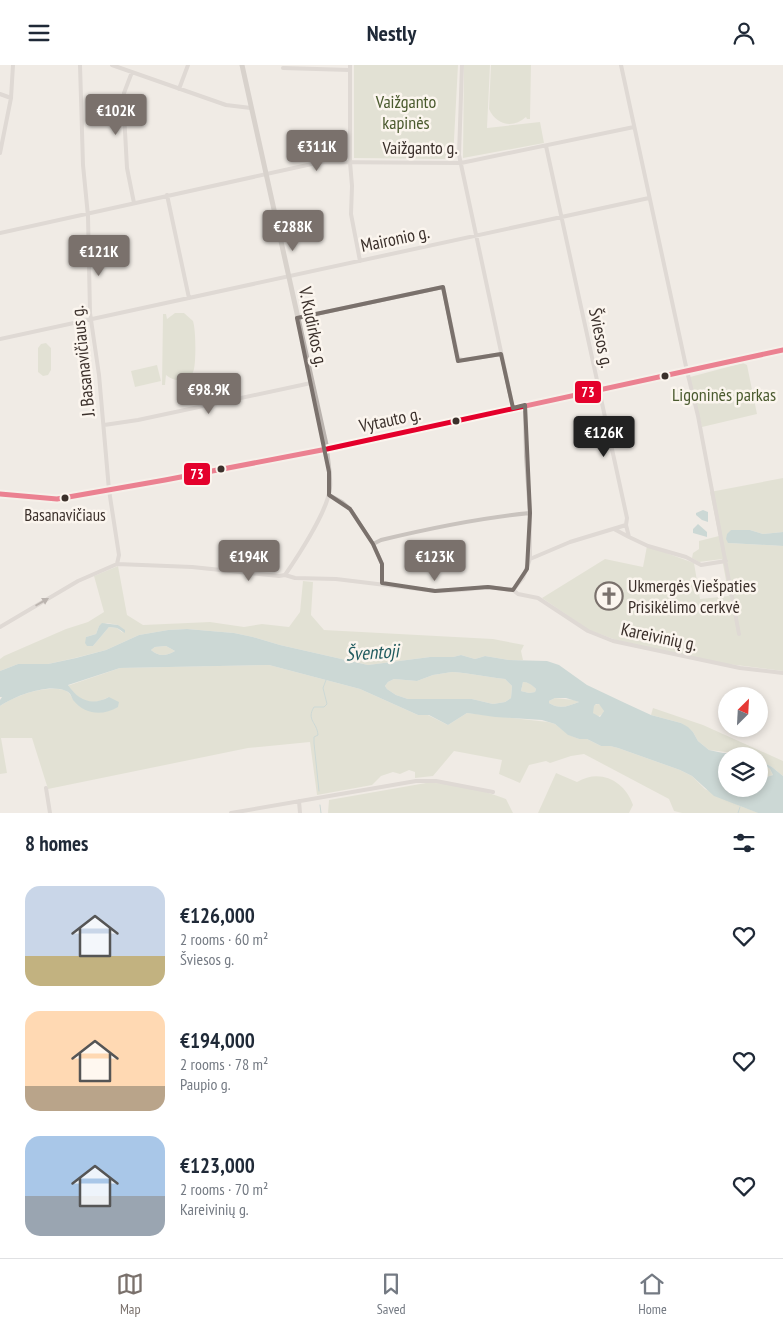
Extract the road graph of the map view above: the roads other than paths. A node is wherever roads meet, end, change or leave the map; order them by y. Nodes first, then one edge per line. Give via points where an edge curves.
1 (12, 65) edge
2 (80, 65) edge
3 (112, 65) edge
4 (188, 65) edge
5 (242, 65) edge
6 (462, 65) edge
7 (621, 65) edge
8 (350, 67) edge
9 (283, 68) dead end
10 (132, 72) junction
11 (179, 89) junction
12 (0, 94) edge
13 (11, 98) junction
14 (251, 107) junction
15 (634, 127) junction
16 (1, 144) edge
17 (546, 146) junction
18 (0, 153) edge
19 (350, 162) junction
20 (460, 163) junction
21 (265, 174) junction
22 (166, 195) junction
23 (649, 198) junction
24 (134, 203) junction
25 (88, 213) junction
26 (562, 217) junction
27 (0, 233) edge
28 (476, 236) junction
29 (360, 261) junction
30 (288, 276) junction
31 (189, 298) junction
32 (297, 318) junction
33 (91, 319) junction
34 (0, 339) edge
35 (783, 350) edge
36 (501, 353) junction
37 (687, 371) junction
38 (311, 383) junction
39 (598, 390) junction
40 (525, 405) junction
41 (513, 408) junction
42 (104, 425) junction
43 (326, 449) junction
44 (109, 490) junction
45 (0, 494) edge
46 (329, 495) junction
47 (530, 513) junction
48 (626, 525) junction
49 (614, 529) junction
50 (630, 537) junction
51 (373, 544) junction
52 (530, 559) junction
53 (726, 561) junction
54 (117, 564) junction
55 (285, 575) junction
56 (382, 583) junction
57 (513, 590) junction
58 (0, 627) edge
59 (739, 634) dead end
60 (783, 673) edge
61 (46, 788) dead end
62 (494, 792) dead end
63 (299, 801) junction
64 (50, 813) edge
65 (231, 813) edge
66 (300, 813) edge

1 - 13 street
2 - 25 street, J. Basanavičiaus g.
3 - 10 street
4 - 11 street
5 - 14 street, V. Kudirkos g.
6 - 20 street
7 - 15 street
8 - 9 street
8 - 19 street
10 - 11 street
10 - 24 street via 124,93 124,113 127,168
11 - 14 street via 226,105
12 - 13 street
13 - 16 street
14 - 21 street, V. Kudirkos g.
15 - 17 street, Vaižganto g.
15 - 23 street
16 - 18 street
17 - 20 street, Vaižganto g.
17 - 26 street, Šviesos g.
19 - 20 street, Vaižganto g.
19 - 21 street, Vaižganto g. via 321,162
19 - 29 street via 351,214
20 - 28 street
21 - 22 street, Vaižganto g.
21 - 30 street, V. Kudirkos g.
22 - 24 street, Vaižganto g.
22 - 31 street
23 - 26 street, Maironio g.
23 - 37 street
24 - 25 street, Vaižganto g.
25 - 27 street, Vaižganto g.
25 - 33 street, J. Basanavičiaus g.
26 - 28 street, Maironio g.
26 - 39 street, Šviesos g.
28 - 29 street, Maironio g.
28 - 36 street
29 - 30 street, Maironio g.
30 - 31 street, Maironio g.
30 - 32 street, V. Kudirkos g.
31 - 33 street, Maironio g.
32 - 36 street via 443,287 458,358 463,360
32 - 38 street, V. Kudirkos g.
33 - 34 street, Maironio g.
33 - 42 street, J. Basanavičiaus g.
35 - 37 main road, Vytauto g.
36 - 41 street
37 - 39 main road, Vytauto g.
37 - 53 street
38 - 42 street
38 - 43 street, V. Kudirkos g.
39 - 40 main road, Vytauto g.
39 - 48 street, Šviesos g.
40 - 41 main road, Vytauto g.
40 - 47 street
41 - 43 main road, Vytauto g.
42 - 44 street, J. Basanavičiaus g.
43 - 44 main road, Vytauto g.
43 - 46 street
44 - 45 main road, Vytauto g. via 57,499
44 - 54 street, J. Basanavičiaus g.
46 - 51 street via 350,509
46 - 55 street
47 - 51 street via 449,524
47 - 52 street
48 - 49 street
48 - 50 street, Šviesos g.
49 - 50 street
49 - 52 street via 570,542
50 - 53 street via 701,565
51 - 56 street via 382,563
52 - 57 street
53 - 59 street
54 - 55 street, Kareivinių g.
58 -> 54 street via 78,581
55 - 56 street, Kareivinių g.
56 - 57 street, Kareivinių g. via 435,591 488,587
57 - 60 street, Kareivinių g. via 538,598 588,631 613,641 740,668
61 - 64 street
62 - 63 street via 430,780
63 - 65 street
63 - 66 street

